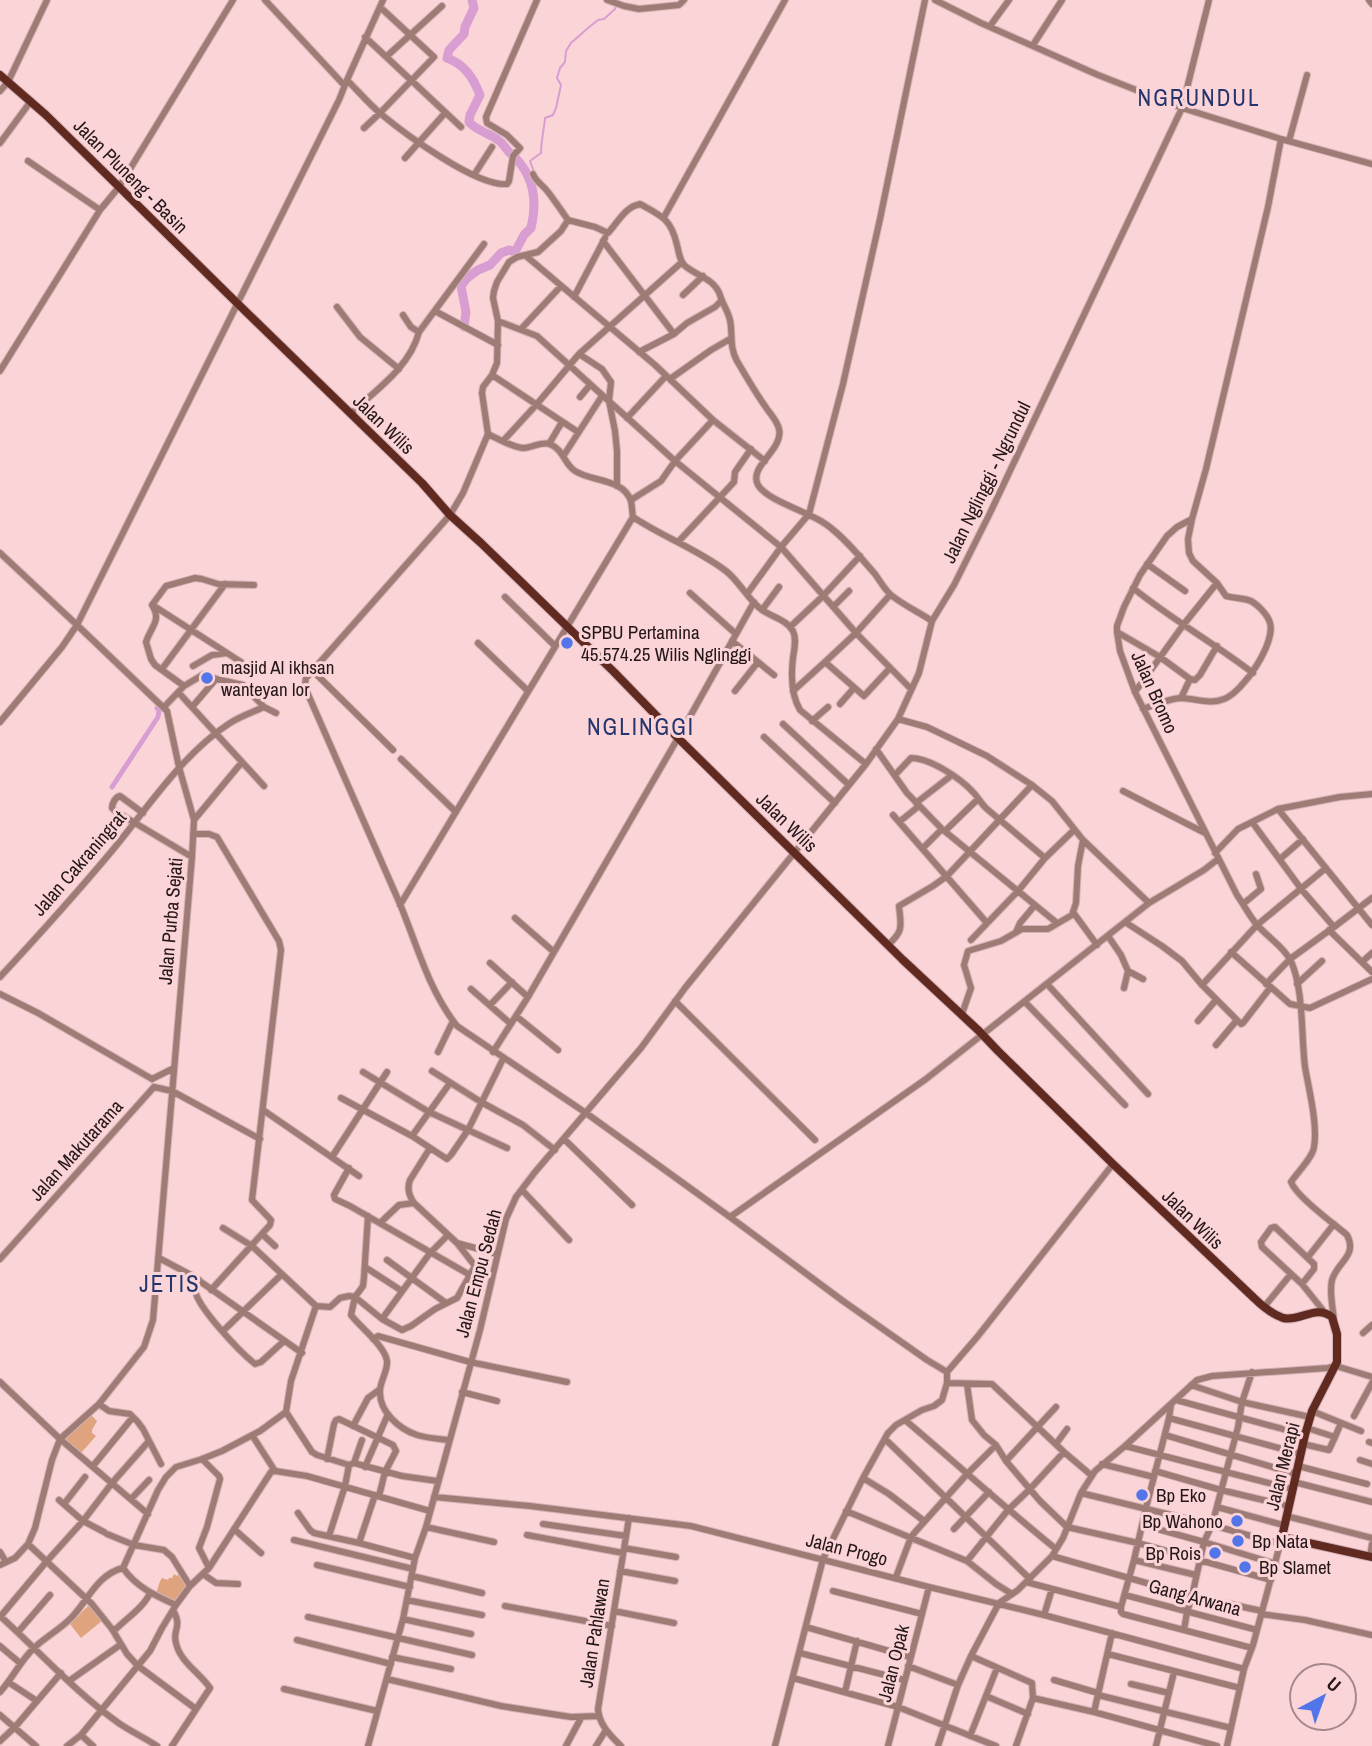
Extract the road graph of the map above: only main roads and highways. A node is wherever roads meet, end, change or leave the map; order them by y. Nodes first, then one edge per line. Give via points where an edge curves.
1 (0, 75) edge
2 (237, 303) joint
3 (1334, 1320) joint
4 (1371, 1557) edge

1 - 2 main road, Jalan Pluneng - Basin
2 - 3 main road, Jalan Wilis via 888,945 1264,1307 1284,1318 1320,1310
3 - 4 main road, Jalan Merapi via 1336,1366 1305,1436 1281,1541

